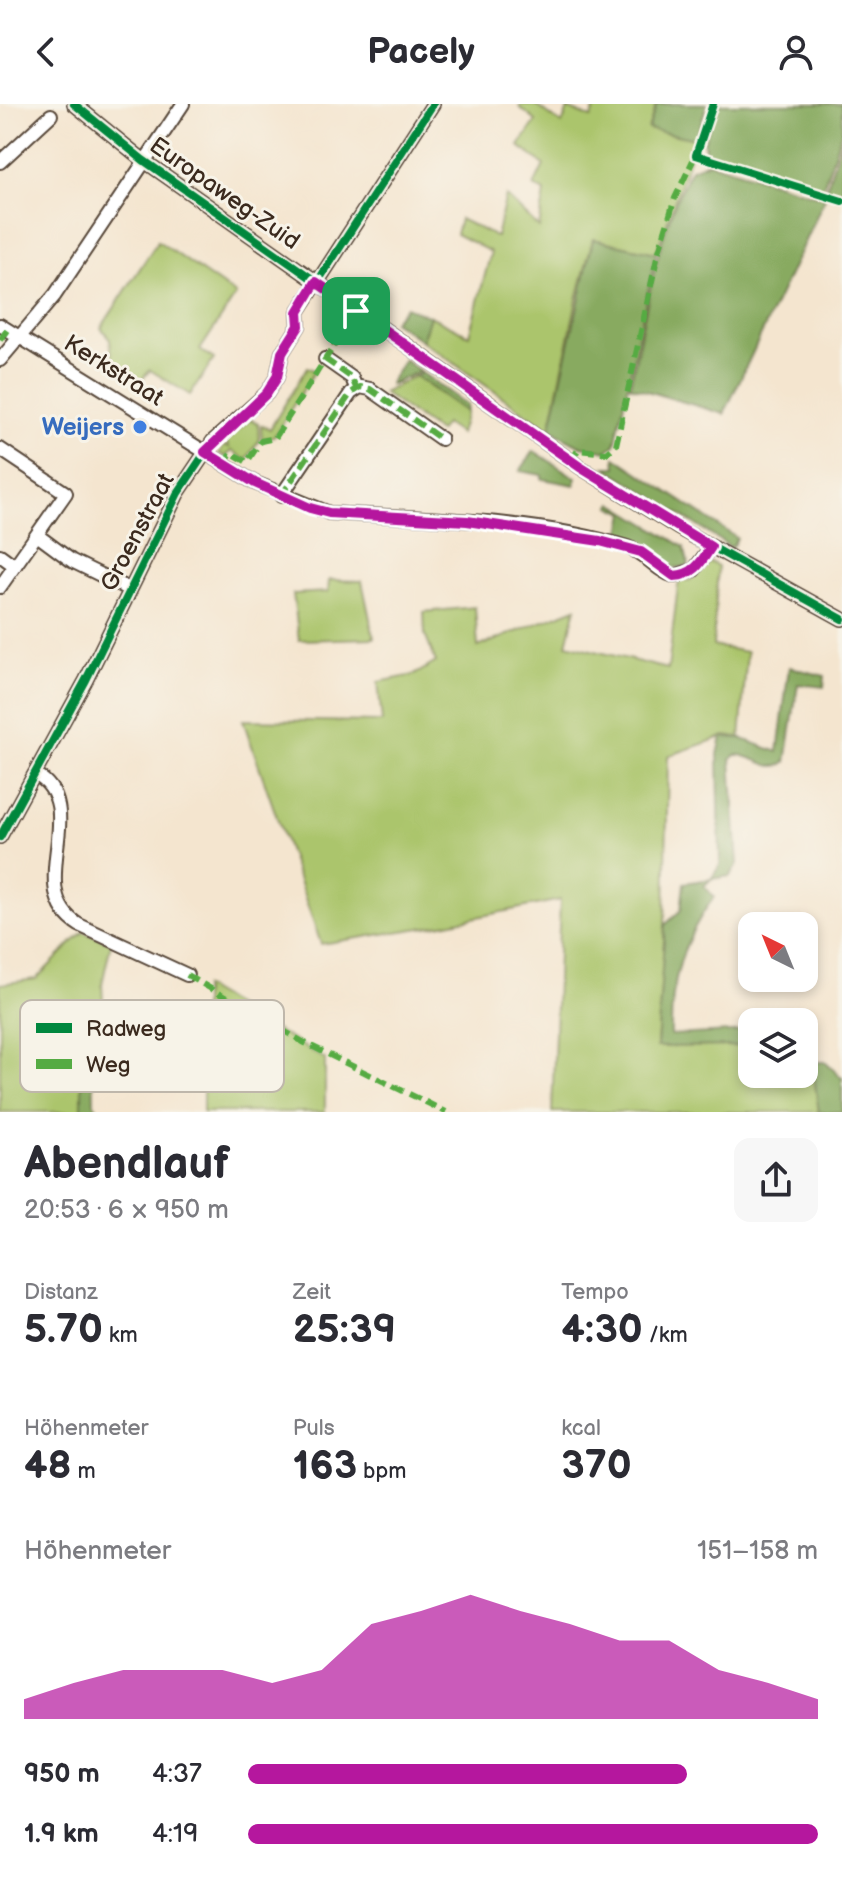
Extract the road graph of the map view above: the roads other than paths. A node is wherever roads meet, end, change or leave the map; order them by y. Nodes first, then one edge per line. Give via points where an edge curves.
1 (74, 104) edge
2 (183, 104) edge
3 (433, 104) edge
4 (51, 115) dead end
5 (143, 160) junction
6 (0, 162) edge
7 (316, 282) junction
8 (0, 325) edge
9 (19, 338) junction
10 (325, 359) dead end
11 (0, 360) edge
12 (356, 388) junction
13 (441, 439) dead end
14 (0, 449) edge
15 (205, 452) junction
16 (281, 496) junction
17 (37, 535) junction
18 (711, 547) junction
19 (0, 555) edge
20 (15, 566) junction
21 (0, 587) edge
22 (129, 589) junction
23 (842, 619) edge
24 (35, 774) junction
25 (6, 814) edge
26 (0, 837) edge
27 (187, 975) dead end

1 - 5 street, Europaweg-Zuid
2 - 5 street
3 - 7 street, Groenstraat
4 - 6 street
5 - 7 street, Europaweg-Zuid
5 - 9 street via 55,295
7 - 15 street, Groenstraat via 298,312 299,326 267,393
7 - 18 street, Europaweg-Zuid via 580,467
8 - 9 street, Kerkstraat
9 - 11 street
9 - 15 street, Kerkstraat
10 - 12 street via 352,378
12 - 13 street via 370,389
12 - 16 street
14 - 17 street via 65,489 65,497
15 - 16 street, Kerkstraat
15 - 22 street, Groenstraat
16 - 18 street, Kerkstraat via 329,513 467,521 600,541 641,552 674,576 690,573
17 - 20 street
17 - 22 street via 72,561
18 - 23 street, Europaweg-Zuid
19 - 20 street
20 - 21 street
22 - 24 street, Groenstraat
24 - 25 street, Groenstraat
24 - 27 street via 49,784 58,801 53,884 67,915
25 - 26 street, Groenstraat

